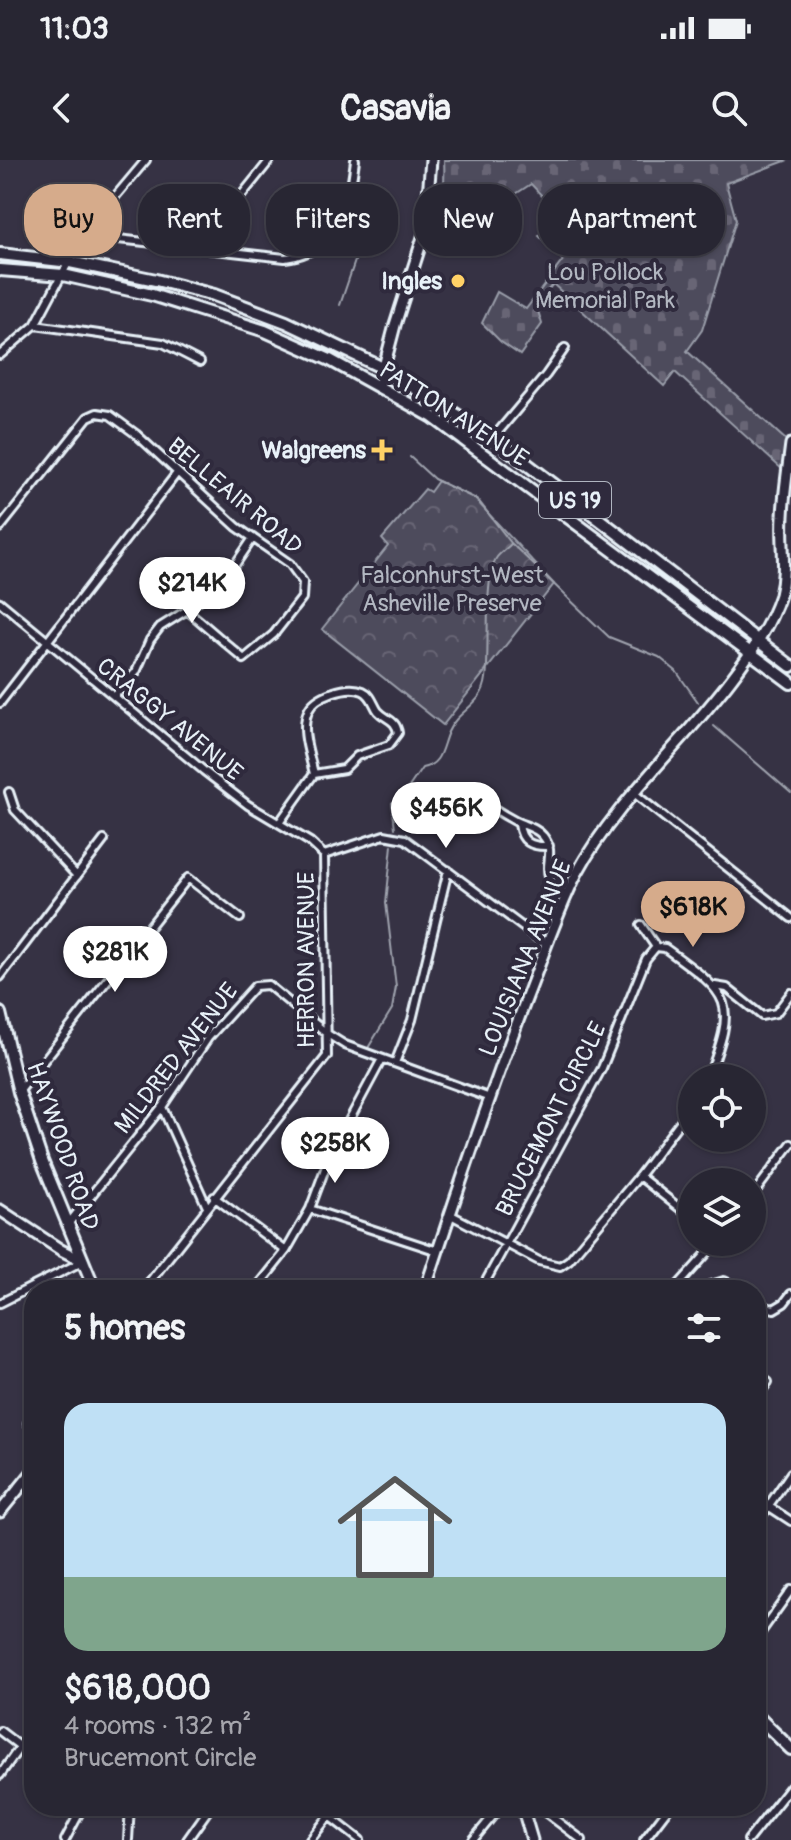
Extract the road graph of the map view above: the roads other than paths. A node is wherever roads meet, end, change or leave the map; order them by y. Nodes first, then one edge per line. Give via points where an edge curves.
1 (146, 160) edge
2 (270, 160) edge
3 (355, 160) edge
4 (431, 160) edge
5 (250, 185) edge
6 (122, 189) edge
7 (250, 253) edge
8 (0, 254) edge
9 (73, 256) edge
10 (70, 262) junction
11 (0, 270) edge
12 (63, 275) junction
13 (35, 325) junction
14 (565, 348) dead end
15 (1, 351) edge
16 (200, 362) dead end
17 (385, 369) junction
18 (379, 386) junction
19 (493, 438) junction
20 (791, 444) edge
21 (177, 473) junction
22 (0, 528) edge
23 (253, 538) junction
24 (0, 602) edge
25 (187, 610) junction
26 (49, 641) junction
27 (759, 641) junction
28 (750, 654) junction
29 (791, 666) edge
30 (791, 683) edge
31 (114, 696) junction
32 (0, 703) edge
33 (314, 774) junction
34 (9, 792) dead end
35 (635, 794) junction
36 (478, 797) dead end
37 (279, 823) junction
38 (519, 824) junction
39 (104, 840) dead end
40 (549, 846) junction
41 (324, 855) junction
42 (448, 870) junction
43 (77, 876) junction
44 (568, 895) junction
45 (240, 918) dead end
46 (791, 918) edge
47 (641, 925) dead end
48 (547, 945) junction
49 (656, 947) junction
50 (0, 977) edge
51 (715, 986) junction
52 (791, 993) edge
53 (0, 1013) edge
54 (329, 1035) junction
55 (382, 1059) junction
56 (395, 1063) junction
57 (713, 1064) edge
58 (19, 1092) junction
59 (490, 1098) junction
60 (162, 1107) junction
61 (678, 1124) edge
62 (791, 1144) edge
63 (639, 1176) junction
64 (766, 1177) edge
65 (214, 1197) junction
66 (207, 1207) junction
67 (678, 1207) edge
68 (310, 1209) junction
69 (0, 1210) edge
70 (451, 1215) junction
71 (69, 1223) junction
72 (507, 1244) junction
73 (286, 1251) junction
74 (438, 1251) junction
75 (704, 1256) edge
76 (83, 1261) junction
77 (45, 1280) edge
78 (91, 1280) edge
79 (151, 1280) edge
80 (263, 1280) edge
81 (428, 1280) edge
82 (487, 1280) edge
83 (683, 1280) edge
84 (24, 1291) edge
85 (791, 1294) edge
86 (0, 1303) edge
87 (766, 1307) edge
88 (768, 1382) dead end
89 (766, 1385) edge
90 (791, 1473) edge
91 (24, 1482) edge
92 (768, 1506) junction
93 (766, 1509) edge
94 (0, 1512) edge
95 (791, 1521) edge
96 (791, 1590) edge
97 (766, 1625) edge
98 (766, 1725) edge
99 (0, 1731) edge
100 (24, 1742) edge
101 (21, 1746) junction
102 (24, 1749) edge
103 (791, 1749) edge
104 (0, 1775) edge
105 (791, 1786) edge
106 (78, 1816) edge
107 (129, 1816) edge
108 (204, 1816) edge
109 (329, 1816) joint
110 (493, 1816) edge
111 (525, 1816) edge
112 (550, 1816) edge
113 (662, 1816) edge
114 (65, 1840) edge
115 (128, 1840) edge
116 (187, 1840) edge
117 (310, 1840) edge
118 (360, 1840) edge
119 (473, 1840) edge
120 (532, 1840) edge
121 (582, 1840) edge
122 (644, 1840) edge
123 (748, 1840) edge

1 - 6 street
2 - 5 street
3 - 7 street via 348,203 339,226 322,246 285,258
4 - 17 street via 425,231
8 - 10 main road, PATTON AVENUE / US 19
9 - 10 street
10 - 12 street
10 - 17 main road, PATTON AVENUE / US 19 via 214,295
11 - 12 main road, PATTON AVENUE / US 19
12 - 13 street
12 - 18 main road, PATTON AVENUE / US 19 via 167,299 265,331
13 - 15 street
13 - 16 street via 163,343
14 - 19 street
17 - 18 street
17 - 19 main road, PATTON AVENUE / US 19
18 - 28 main road, PATTON AVENUE / US 19 via 476,448
19 - 27 main road, PATTON AVENUE / US 19
20 - 27 street, LOUISIANA AVENUE via 782,586
21 - 22 street, BELLEAIR ROAD via 136,434 110,415 97,413 88,417
21 - 23 street, BELLEAIR ROAD
21 - 26 street
23 - 25 street via 226,578
23 - 25 street, BELLEAIR ROAD via 290,564 303,582 302,598 274,634 244,659
24 - 26 street, CRAGGY AVENUE
25 - 31 street via 160,627 136,672
26 - 31 street, CRAGGY AVENUE
26 - 32 street
27 - 28 street, LOUISIANA AVENUE
27 - 29 main road, PATTON AVENUE / US 19
28 - 30 main road, PATTON AVENUE / US 19
28 - 35 street, LOUISIANA AVENUE
31 - 37 street, CRAGGY AVENUE via 248,805
33 - 33 street via 344,769 357,756 389,745 398,733 361,689 349,688 316,701 308,712 305,730
33 - 37 street
34 - 43 street via 15,810
35 - 44 street, LOUISIANA AVENUE via 590,853
35 - 46 street
36 - 38 street
37 - 41 street, CRAGGY AVENUE
38 - 40 street via 542,835
38 - 40 street via 523,839
39 - 43 street
40 - 44 street via 548,878
41 - 42 street via 384,835 405,839
41 - 54 street, HERRON AVENUE
42 - 48 street
42 - 56 street via 412,1020
43 - 50 street
44 - 48 street, LOUISIANA AVENUE
45 - 58 street via 188,878
47 - 49 street
48 - 59 street, LOUISIANA AVENUE
49 - 51 street via 665,948
49 - 72 street, BRUCEMONT CIRCLE via 646,959 602,1068
51 - 52 street via 727,988 762,1016 776,1013
51 - 57 street via 726,1010
53 - 58 main road, HAYWOOD ROAD
54 - 55 street, MILDRED AVENUE
54 - 60 street, MILDRED AVENUE via 268,985 255,986 208,1038
54 - 65 street, HERRON AVENUE via 327,1056
55 - 56 street, MILDRED AVENUE
55 - 68 street via 329,1158
56 - 59 street, MILDRED AVENUE
58 - 71 main road, HAYWOOD ROAD
59 - 70 street, LOUISIANA AVENUE
60 - 66 street
60 - 71 street, MILDRED AVENUE
61 - 63 street, BRUCEMONT CIRCLE
62 - 64 street
63 - 67 street
63 - 72 street, BRUCEMONT CIRCLE via 560,1266
65 - 66 street, HERRON AVENUE
65 - 73 street
66 - 79 street, HERRON AVENUE
68 - 73 street
68 - 74 street
69 - 76 street
70 - 72 street, BRUCEMONT CIRCLE
70 - 74 street, LOUISIANA AVENUE
71 - 76 main road, HAYWOOD ROAD
72 - 82 street, BRUCEMONT CIRCLE
73 - 80 street
74 - 81 street, LOUISIANA AVENUE
75 - 83 street
76 - 77 street
76 - 78 main road, HAYWOOD ROAD
84 - 86 street
85 - 87 street via 774,1309
88 - 89 street
90 - 92 street
91 - 94 street
92 - 93 street
92 - 95 street
96 - 97 street
98 - 103 main road
99 - 101 street
100 - 101 street
101 - 102 street
101 - 104 street
105 - 123 street
106 - 114 street
107 - 115 street
108 - 116 street
109 - 117 street
109 - 118 street
110 - 119 street
111 - 120 street
112 - 121 street
113 - 122 street

